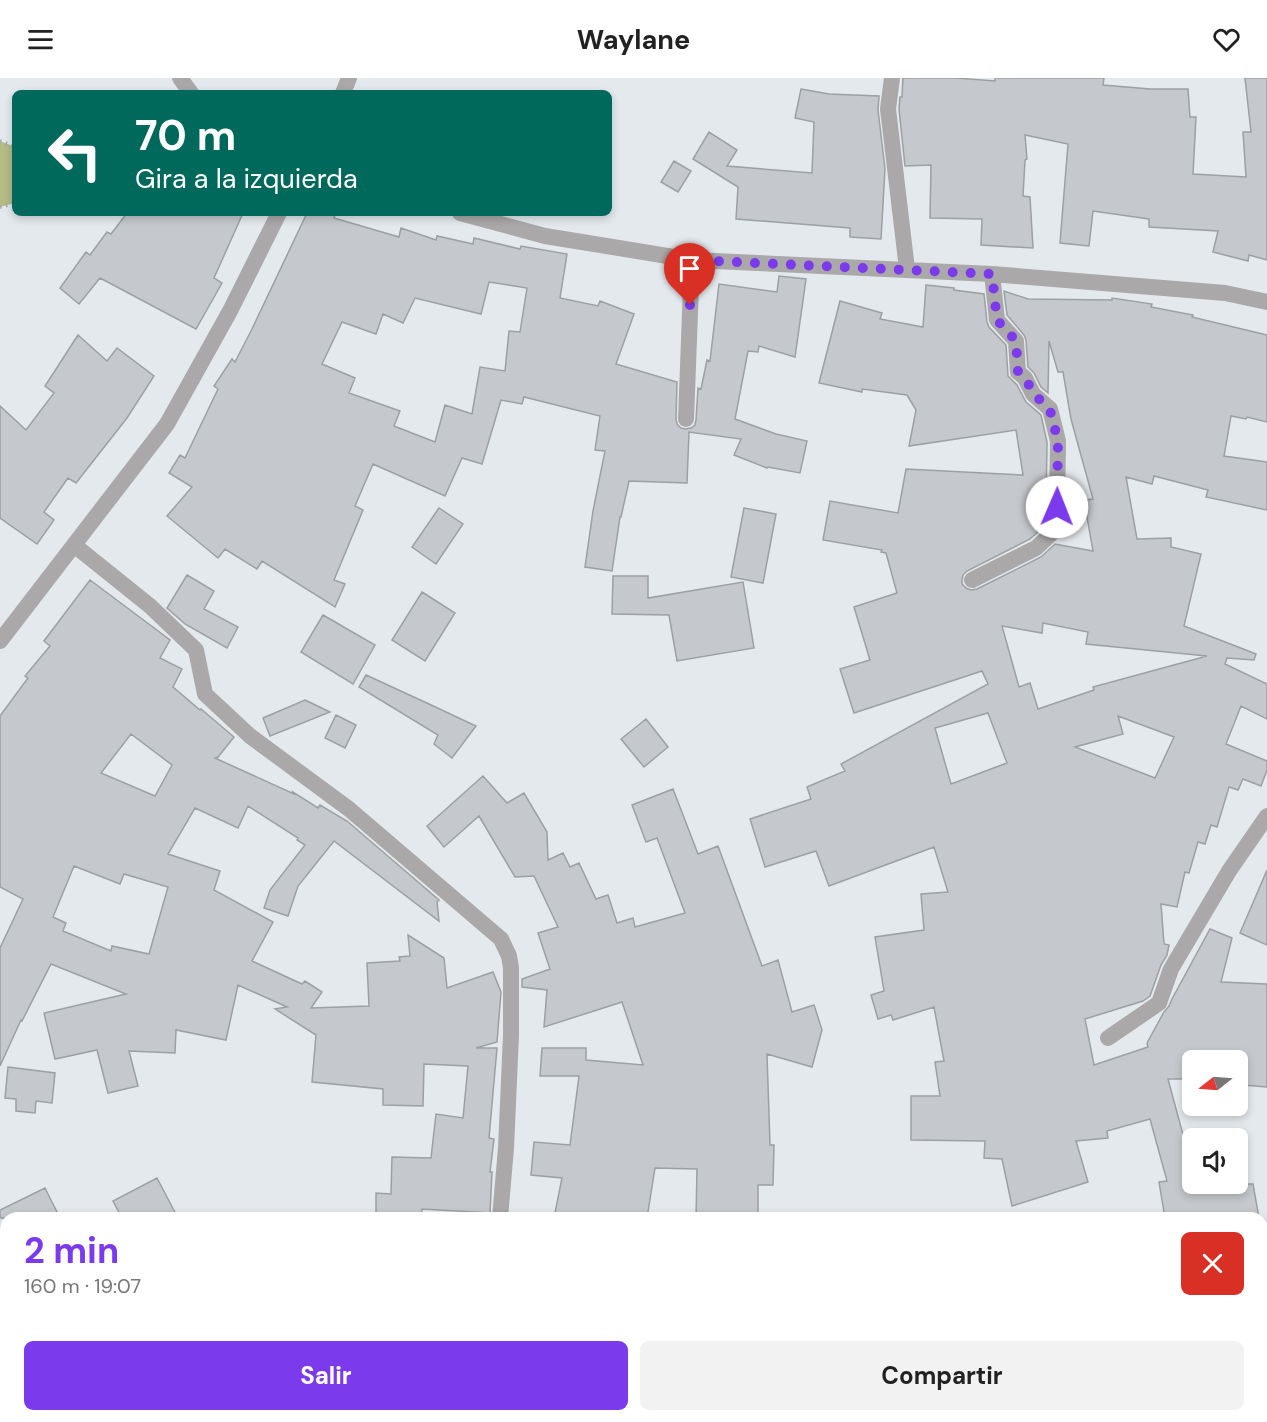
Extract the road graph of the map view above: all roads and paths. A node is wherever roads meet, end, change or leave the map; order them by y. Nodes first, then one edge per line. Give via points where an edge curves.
1 (892, 78) edge
2 (278, 216) edge
3 (471, 216) edge
4 (692, 260) junction
5 (907, 269) junction
6 (992, 274) junction
7 (1267, 302) edge
8 (686, 419) dead end
9 (74, 545) junction
10 (972, 580) dead end
11 (0, 641) edge
12 (1267, 816) edge
13 (1108, 1038) dead end
14 (501, 1212) edge

1 - 5 street via 888,110
2 - 9 street via 167,424
3 - 4 street via 545,236
4 - 5 street
4 - 8 street
5 - 6 street
6 - 7 street via 1225,293
6 - 10 street via 997,320 1016,341 1018,372 1050,410 1058,441 1057,507 1052,533 1036,548
9 - 11 street
9 - 14 street via 150,606 196,650 205,694 250,736 349,809 501,939 511,968 511,1035
12 - 13 street via 1171,969 1159,1003

